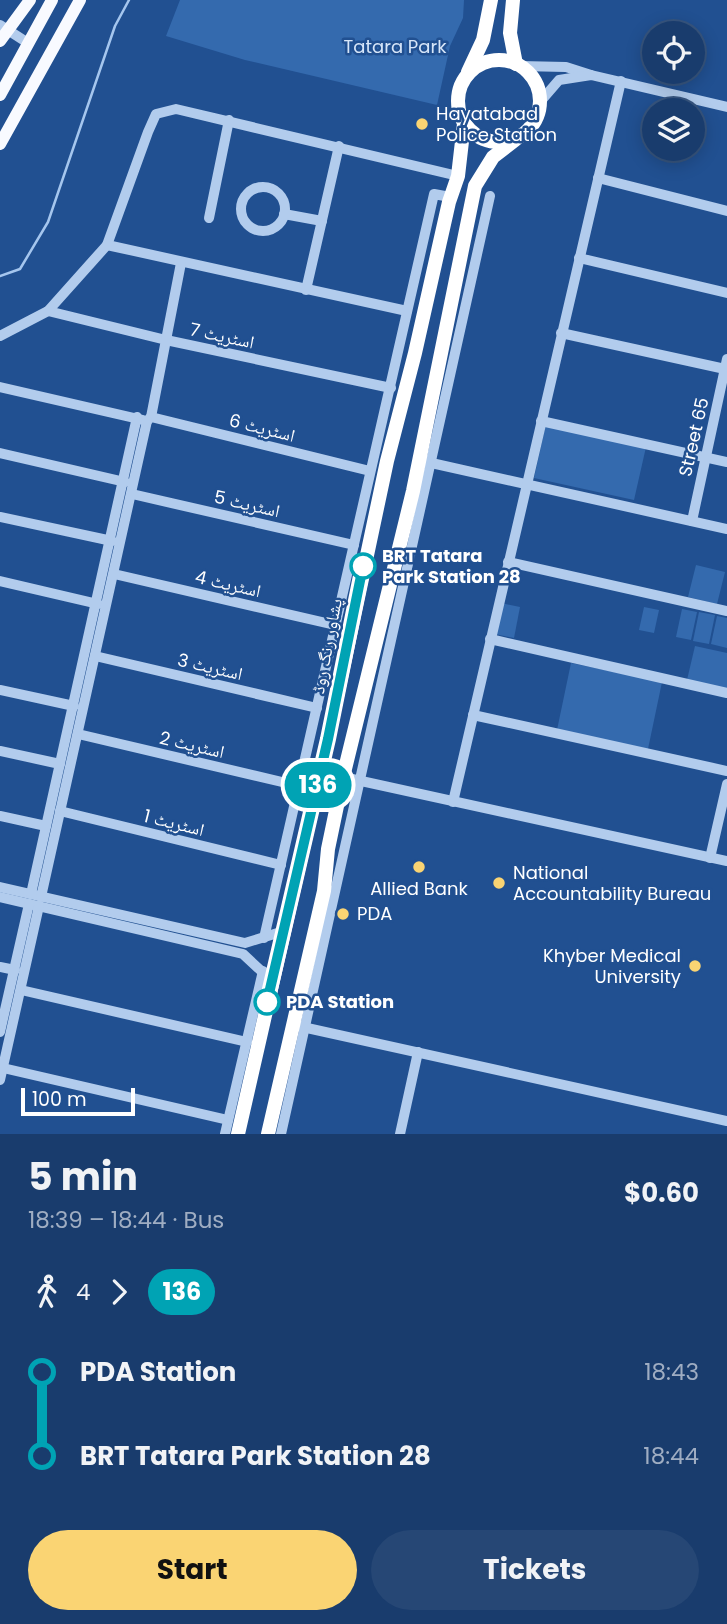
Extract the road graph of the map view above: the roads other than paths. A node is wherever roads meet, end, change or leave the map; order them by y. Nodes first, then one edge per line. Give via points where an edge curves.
1 (30, 0) edge
2 (52, 0) edge
3 (80, 0) edge
4 (491, 0) edge
5 (513, 0) edge
6 (2, 32) edge
7 (28, 43) junction
8 (518, 65) junction
9 (591, 75) junction
10 (466, 76) junction
11 (621, 81) junction
12 (0, 95) edge
13 (540, 102) junction
14 (727, 107) edge
15 (229, 120) junction
16 (464, 124) junction
17 (515, 140) junction
18 (0, 144) edge
19 (339, 146) junction
20 (458, 176) junction
21 (598, 178) junction
22 (490, 196) dead end
23 (450, 197) junction
24 (727, 211) edge
25 (284, 214) junction
26 (209, 218) dead end
27 (322, 221) junction
28 (107, 245) junction
29 (579, 257) junction
30 (181, 263) junction
31 (306, 290) junction
32 (727, 293) edge
33 (48, 311) junction
34 (407, 311) junction
35 (561, 333) junction
36 (0, 335) edge
37 (166, 340) junction
38 (726, 364) edge
39 (0, 387) edge
40 (391, 388) junction
41 (723, 398) edge
42 (137, 418) junction
43 (149, 419) junction
44 (541, 421) junction
45 (0, 453) edge
46 (705, 457) junction
47 (424, 461) junction
48 (727, 462) edge
49 (370, 471) junction
50 (125, 482) junction
51 (527, 484) junction
52 (132, 494) junction
53 (0, 517) edge
54 (692, 521) junction
55 (727, 529) edge
56 (112, 541) junction
57 (355, 545) junction
58 (508, 562) junction
59 (114, 574) junction
60 (0, 581) edge
61 (98, 604) junction
62 (727, 611) edge
63 (98, 624) junction
64 (335, 625) junction
65 (490, 639) junction
66 (96, 656) junction
67 (0, 690) edge
68 (727, 692) edge
69 (74, 706) junction
70 (317, 708) junction
71 (473, 715) junction
72 (78, 734) junction
73 (0, 751) edge
74 (60, 764) junction
75 (727, 771) edge
76 (342, 778) junction
77 (358, 781) junction
78 (727, 785) edge
79 (299, 786) junction
80 (453, 802) junction
81 (60, 811) junction
82 (0, 816) edge
83 (46, 826) junction
84 (710, 858) junction
85 (727, 862) edge
86 (281, 864) junction
87 (0, 887) edge
88 (0, 897) edge
89 (35, 900) junction
90 (284, 931) junction
91 (264, 938) junction
92 (0, 967) edge
93 (15, 970) junction
94 (267, 976) junction
95 (21, 990) junction
96 (299, 1027) junction
97 (0, 1031) edge
98 (247, 1042) junction
99 (418, 1052) junction
100 (3, 1068) junction
101 (0, 1080) edge
102 (228, 1120) junction
103 (727, 1121) edge
104 (225, 1134) edge
105 (238, 1134) edge
106 (268, 1134) edge
107 (281, 1134) edge
108 (400, 1134) edge

1 - 6 main road
2 - 7 main road
3 - 18 main road
4 - 10 highway via 483,40
5 - 8 highway via 510,33
6 - 7 street
7 - 12 main road
8 - 9 street via 566,67
8 - 10 highway via 489,61
8 - 13 highway via 533,78
9 - 11 street
9 - 13 street via 559,80
10 - 16 highway via 457,105
11 - 14 street
11 - 21 street
13 - 17 highway via 533,125
15 - 19 street
15 - 26 street
15 - 28 street via 176,109 156,114
16 - 17 highway via 492,142
16 - 20 highway, پشاور رنگ روڈ
17 - 47 highway via 493,157 475,186
19 - 20 street
19 - 27 street
20 - 23 highway, پشاور رنگ روڈ
21 - 24 street
21 - 29 street
22 - 47 street
23 - 34 street via 434,194
23 - 90 highway, پشاور رنگ روڈ
25 - 25 street via 283,200 267,187 247,193 241,206 244,220 255,230 276,226
25 - 27 street
27 - 31 street
28 - 30 street
28 - 33 street
29 - 32 street
29 - 35 street
30 - 31 street
30 - 37 street
31 - 34 street
33 - 36 street
33 - 37 street, اسٹریٹ 7
34 - 40 street
35 - 38 street
35 - 44 street
37 - 40 street, اسٹریٹ 7
37 - 43 street
38 - 41 street, Street 65
39 - 42 street, اسٹریٹ 6
40 - 49 street
41 - 46 street, Street 65
42 - 43 street, اسٹریٹ 6
42 - 50 street
43 - 49 street, اسٹریٹ 6
43 - 52 street
44 - 46 street
44 - 51 street
45 - 50 street
46 - 48 street
46 - 54 street, Street 65
47 - 51 street
47 - 76 highway
47 - 77 street
49 - 57 street
50 - 56 street
51 - 54 street
51 - 58 street
52 - 57 street, اسٹریٹ 5
52 - 59 street
53 - 56 street
54 - 55 street
56 - 61 street
57 - 64 street
58 - 62 street
58 - 65 street
59 - 63 street
59 - 64 street, اسٹریٹ 4
60 - 61 street
61 - 63 street
63 - 66 street
63 - 69 street
64 - 70 street
65 - 68 street
65 - 71 street
66 - 70 street, اسٹریٹ 3
66 - 72 street
67 - 69 street
69 - 74 street
70 - 79 street
71 - 75 street
71 - 80 street
72 - 79 street, اسٹریٹ 2
72 - 81 street
73 - 74 street
74 - 83 street
76 - 77 street
76 - 96 highway
77 - 80 street
77 - 96 street
78 - 84 street
79 - 86 street
80 - 84 street
81 - 86 street, اسٹریٹ 1
81 - 89 street
82 - 83 street
83 - 89 street
84 - 85 street
86 - 91 street
87 - 89 street
88 - 89 street
89 - 91 street via 245,943
89 - 93 street
89 - 94 street via 243,954
89 - 95 street
90 - 91 street
90 - 94 highway, پشاور رنگ روڈ
92 - 93 street
93 - 97 street
94 - 98 street
94 - 105 highway, پشاور رنگ روڈ
95 - 98 street
95 - 100 street
96 - 99 street
96 - 106 highway
96 - 107 street
98 - 102 street
99 - 103 street
99 - 108 street
100 - 101 street
100 - 102 street
102 - 104 street

